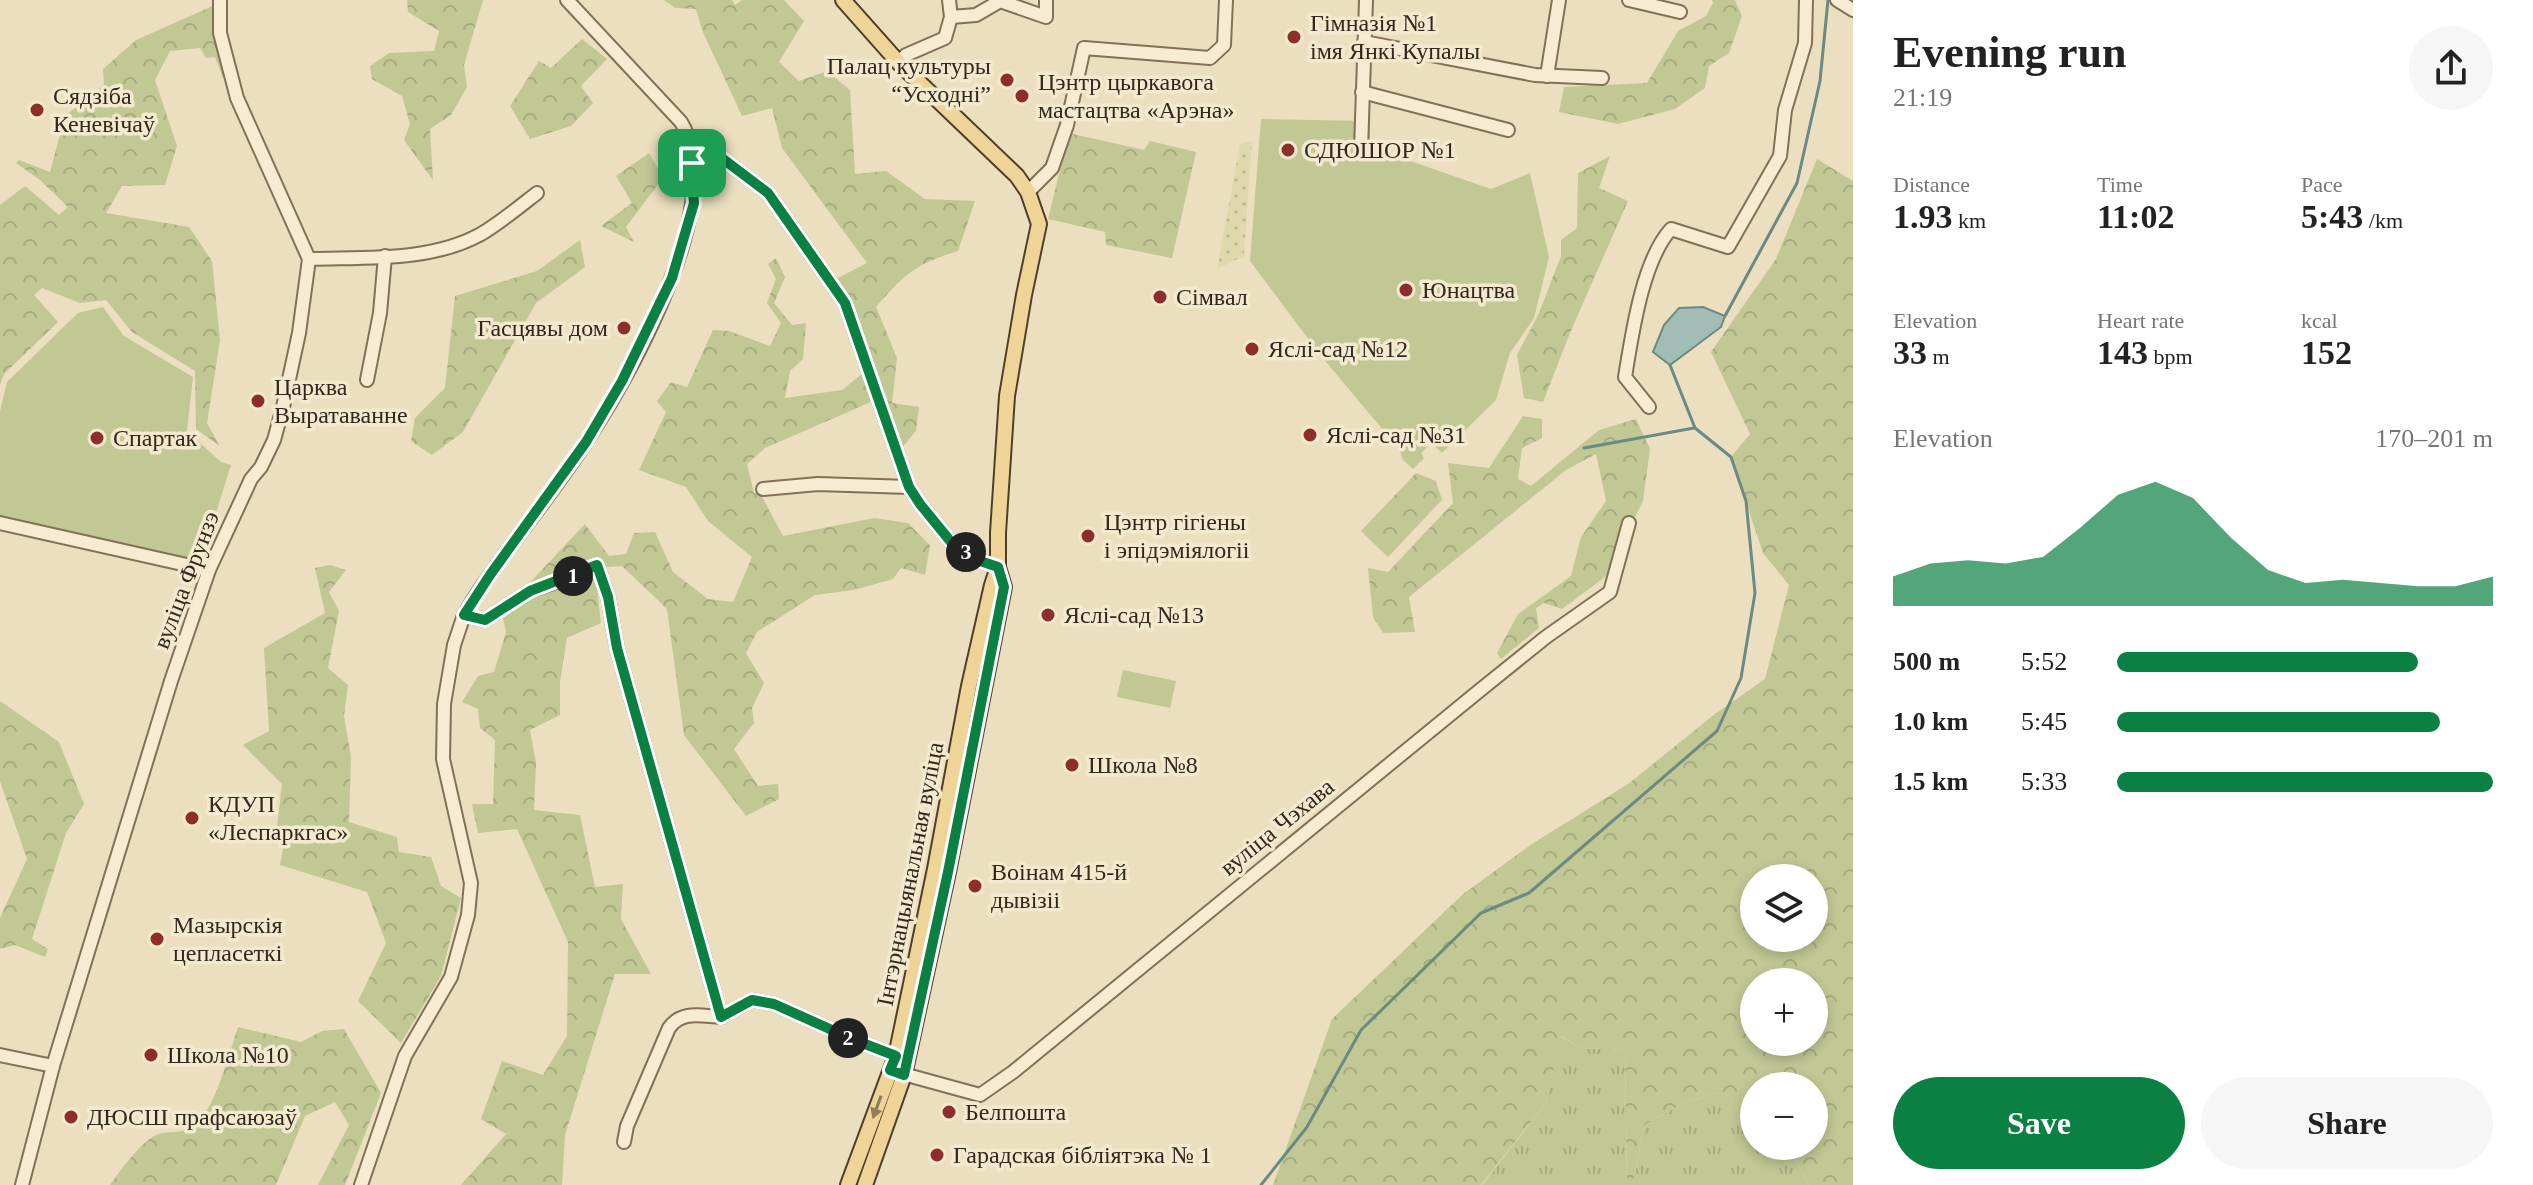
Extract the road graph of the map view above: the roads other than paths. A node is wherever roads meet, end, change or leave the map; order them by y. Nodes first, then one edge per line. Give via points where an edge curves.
1 (220, 0) edge
2 (567, 0) edge
3 (843, 0) edge
4 (949, 0) edge
5 (1046, 0) edge
6 (1226, 0) edge
7 (1366, 0) edge
8 (1559, 0) edge
9 (1629, 0) edge
10 (1806, 0) edge
11 (1837, 0) edge
12 (1853, 10) edge
13 (1680, 12) dead end
14 (951, 17) junction
15 (1364, 42) junction
16 (899, 63) junction
17 (1547, 76) junction
18 (1602, 78) dead end
19 (1362, 92) junction
20 (1508, 130) dead end
21 (688, 137) junction
22 (1361, 149) dead end
23 (1028, 192) junction
24 (537, 193) dead end
25 (385, 256) junction
26 (309, 259) junction
27 (367, 380) dead end
28 (1649, 407) dead end
29 (909, 487) junction
30 (763, 489) dead end
31 (0, 523) edge
32 (1629, 523) dead end
33 (998, 567) junction
34 (209, 570) junction
35 (464, 615) junction
36 (721, 1017) junction
37 (0, 1055) edge
38 (53, 1066) junction
39 (897, 1067) junction
40 (624, 1142) dead end
41 (22, 1185) edge
42 (361, 1185) edge
43 (848, 1185) edge
44 (865, 1185) edge

1 - 26 street via 220,33 237,98
2 - 21 street via 671,109
3 - 16 main road, Інтэрнацыянальная вуліца
4 - 14 street
5 - 14 street via 1046,17 1000,1 976,15
6 - 23 street via 1224,45 1210,58 1084,48 1052,168
7 - 15 street
8 - 17 street
9 - 13 street
10 - 28 street via 1805,43 1785,110 1780,156 1728,247 1671,229 1660,241 1637,308 1625,377
11 - 12 street
14 - 16 street via 945,38
15 - 17 street
15 - 19 street
16 - 23 main road, Інтэрнацыянальная вуліца
17 - 18 street
19 - 20 street
19 - 22 street
21 - 29 street via 768,193 845,303
21 - 35 street via 694,203 672,278 586,442
23 - 33 main road, Інтэрнацыянальная вуліца via 1039,224 1007,396
24 - 25 street via 479,235 440,250
25 - 26 street
25 - 27 street
26 - 34 street, вуліца Фрунзэ via 299,333 274,440
29 - 30 street via 818,484
29 - 33 street via 951,542
31 - 34 street
32 - 39 street, вуліца Чэхава via 1610,592 1546,637 1013,1072 980,1095
33 - 39 main road, Інтэрнацыянальная вуліца via 969,686 942,870
34 - 38 street, вуліца Фрунзэ
35 - 36 street via 485,620 530,591 597,565
35 - 42 street via 444,704 443,759 471,883 468,915 451,977 405,1056
36 - 39 street, вуліца Чэхава via 752,1000 774,1004 852,1039
36 - 40 street via 675,1019
37 - 38 street
38 - 41 street, вуліца Фрунзэ
39 -> 43 main road, Інтэрнацыянальная вуліца
39 - 44 main road, Інтэрнацыянальная вуліца

